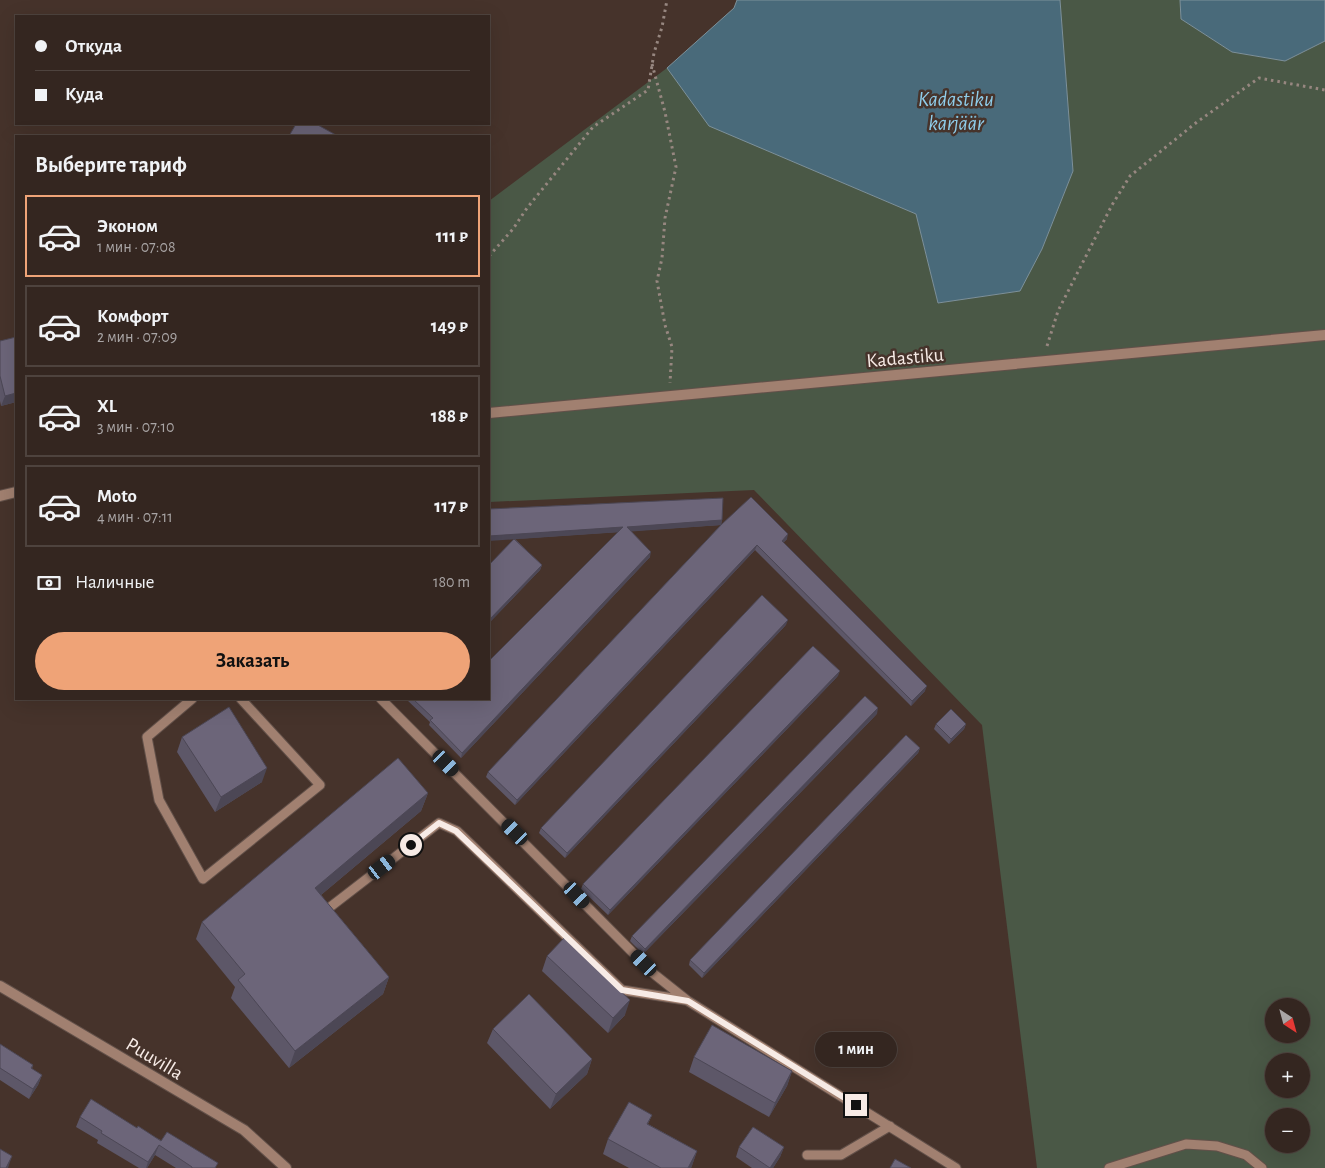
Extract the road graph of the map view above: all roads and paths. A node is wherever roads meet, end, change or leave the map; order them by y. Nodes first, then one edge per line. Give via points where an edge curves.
1 (668, 0) edge
2 (652, 64) junction
3 (1325, 90) edge
4 (490, 255) edge
5 (1325, 335) edge
6 (1042, 362) junction
7 (669, 396) junction
8 (490, 414) edge
9 (15, 492) edge
10 (0, 496) edge
11 (191, 700) edge
12 (242, 700) edge
13 (382, 700) edge
14 (325, 911) edge
15 (0, 986) edge
16 (688, 1001) junction
17 (890, 1126) junction
18 (806, 1155) dead end
19 (1119, 1166) edge
20 (286, 1168) edge
21 (956, 1168) edge
22 (1109, 1168) edge
23 (1262, 1168) edge

1 - 2 path
2 - 4 path via 648,90 593,127
2 - 7 path via 676,167 658,281 672,347
3 - 6 path via 1259,78 1130,176 1058,311
5 - 6 street, Kadastiku
6 - 7 street, Kadastiku
7 - 8 street, Kadastiku
9 - 10 street
11 - 12 lane via 148,737 159,800 203,879 320,785
13 - 16 lane via 654,974
14 - 16 lane via 439,823 456,831 622,990
15 - 20 street, Puuvilla via 244,1130
16 - 17 lane
17 - 18 lane via 841,1155
17 - 21 lane
19 - 22 lane
19 - 23 lane via 1186,1144 1217,1146 1246,1155

